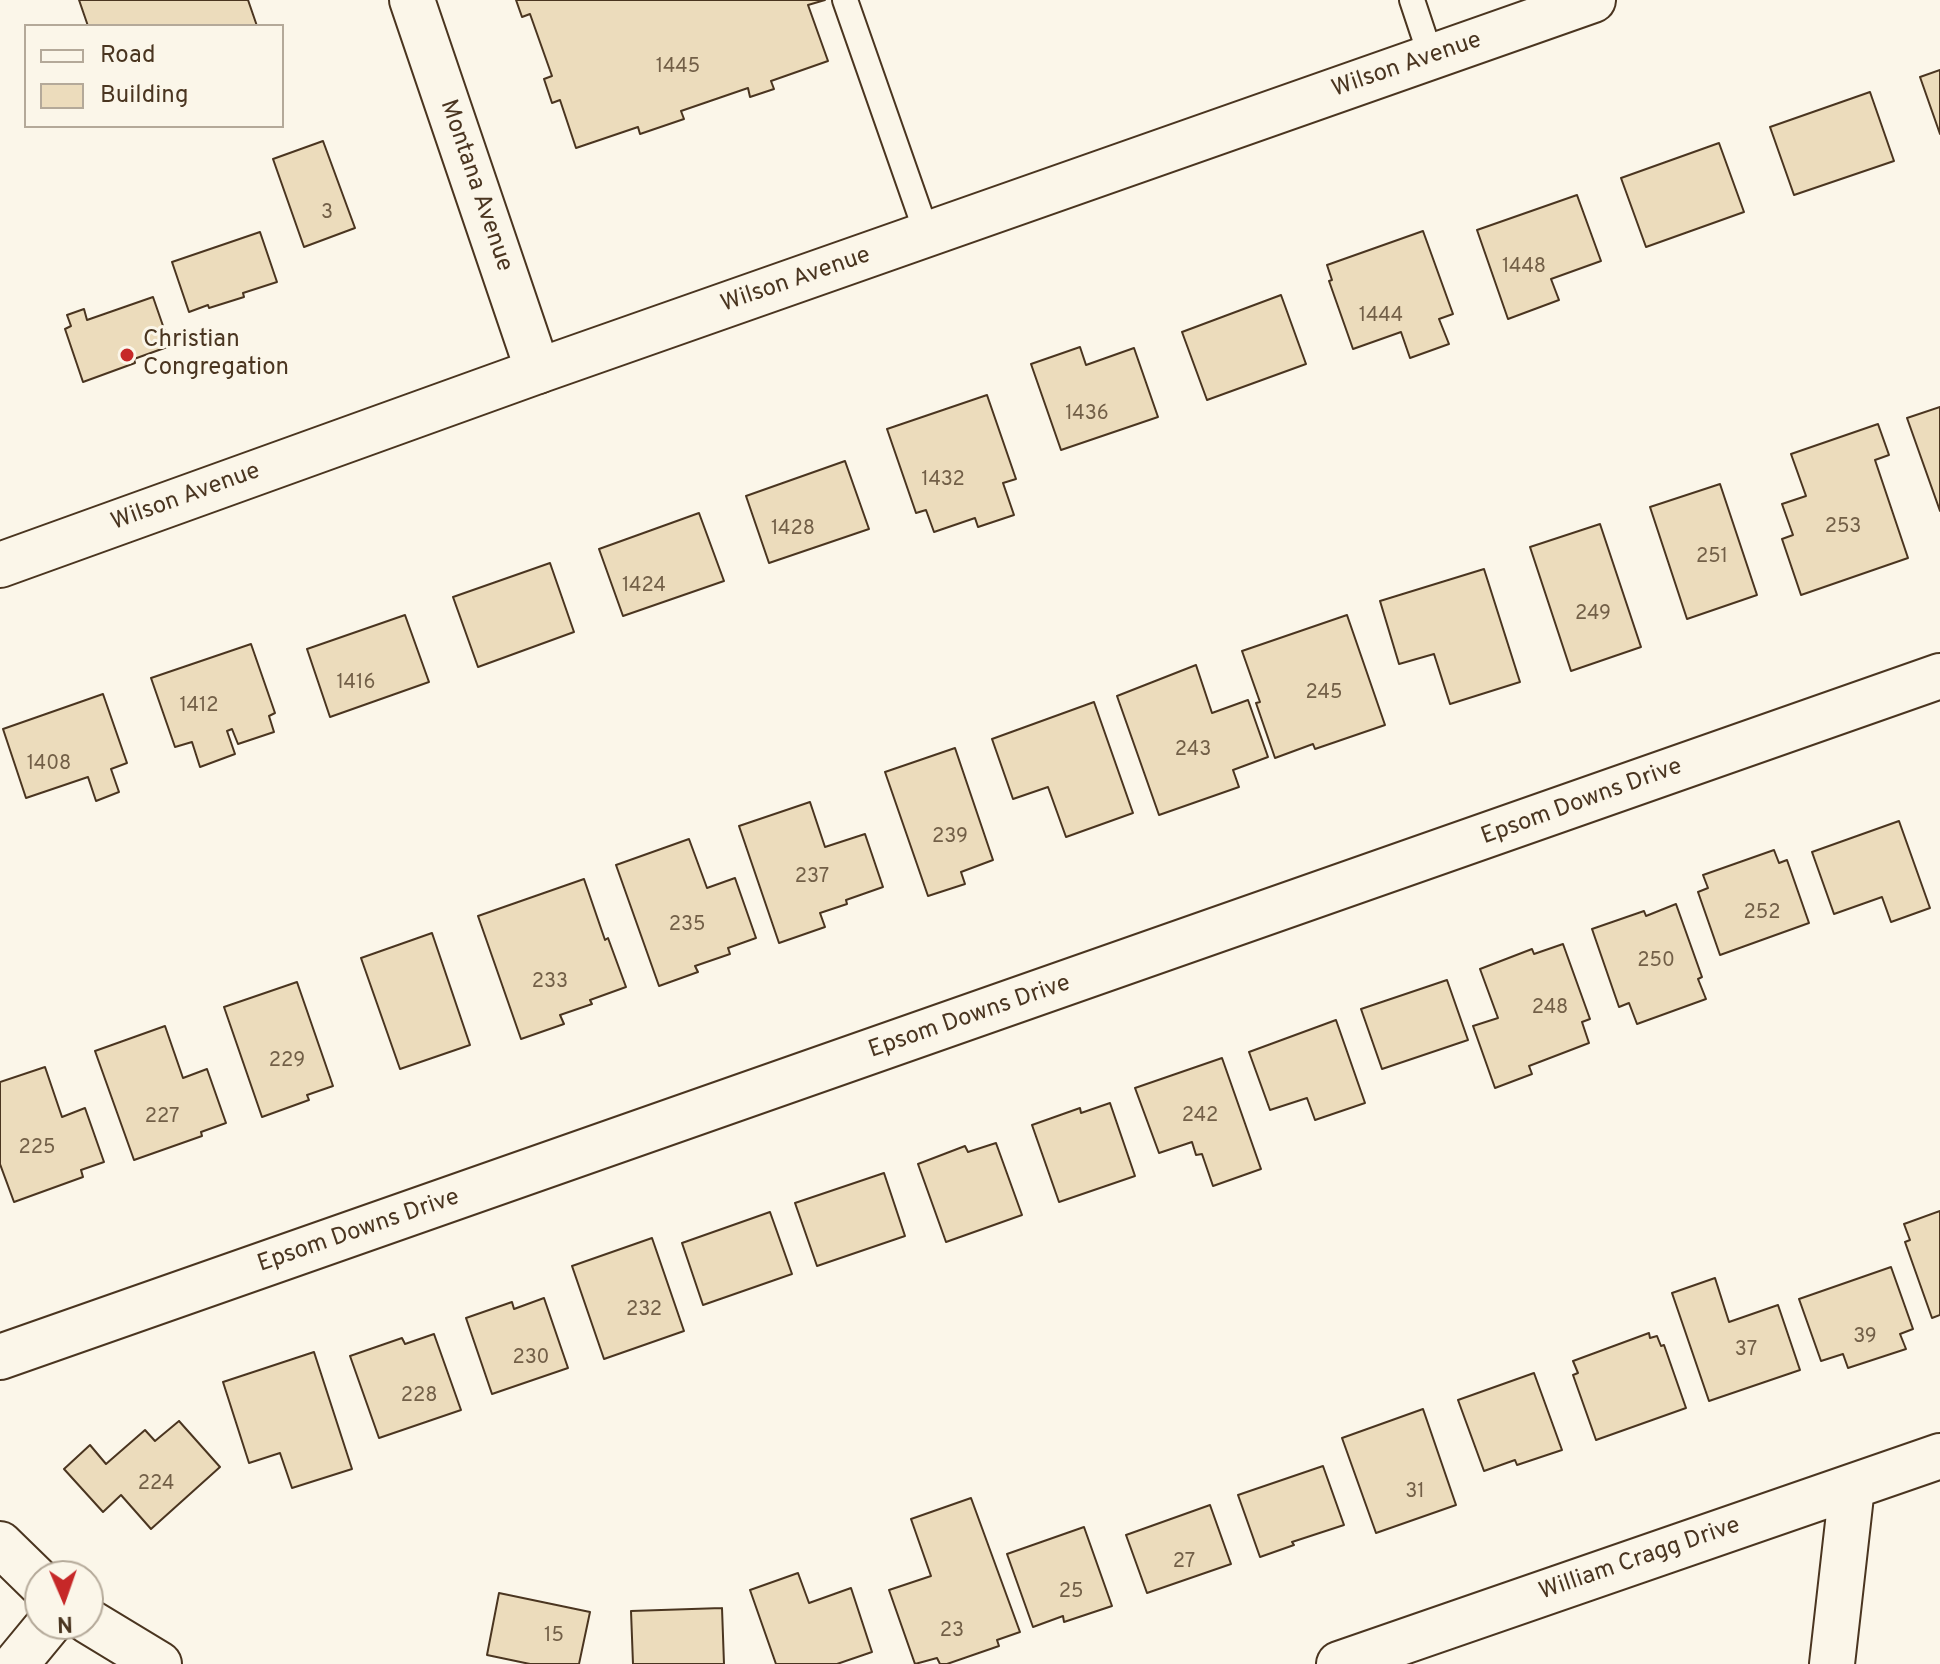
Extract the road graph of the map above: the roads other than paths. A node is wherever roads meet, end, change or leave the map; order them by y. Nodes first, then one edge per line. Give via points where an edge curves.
1 (412, 0) edge
2 (845, 0) edge
3 (1412, 0) edge
4 (1593, 0) edge
5 (1431, 57) junction
6 (927, 234) junction
7 (538, 371) junction
8 (0, 565) edge
9 (1940, 676) edge
10 (0, 1357) edge
11 (1940, 1456) edge
12 (1852, 1487) junction
13 (0, 1544) edge
14 (24, 1567) edge
15 (104, 1631) edge
16 (36, 1640) edge
17 (16, 1664) edge
18 (159, 1664) edge
19 (1339, 1664) edge
20 (1832, 1664) edge

1 - 7 street, Montana Avenue
2 - 6 lane
3 - 5 lane
4 - 5 street, Wilson Avenue
5 - 6 street, Wilson Avenue
6 - 7 street, Wilson Avenue
7 - 8 street, Wilson Avenue
9 - 10 street, Epsom Downs Drive
11 - 12 street, William Cragg Drive
12 - 19 street, William Cragg Drive
12 - 20 street
13 - 14 street
15 - 18 street
16 - 17 street

